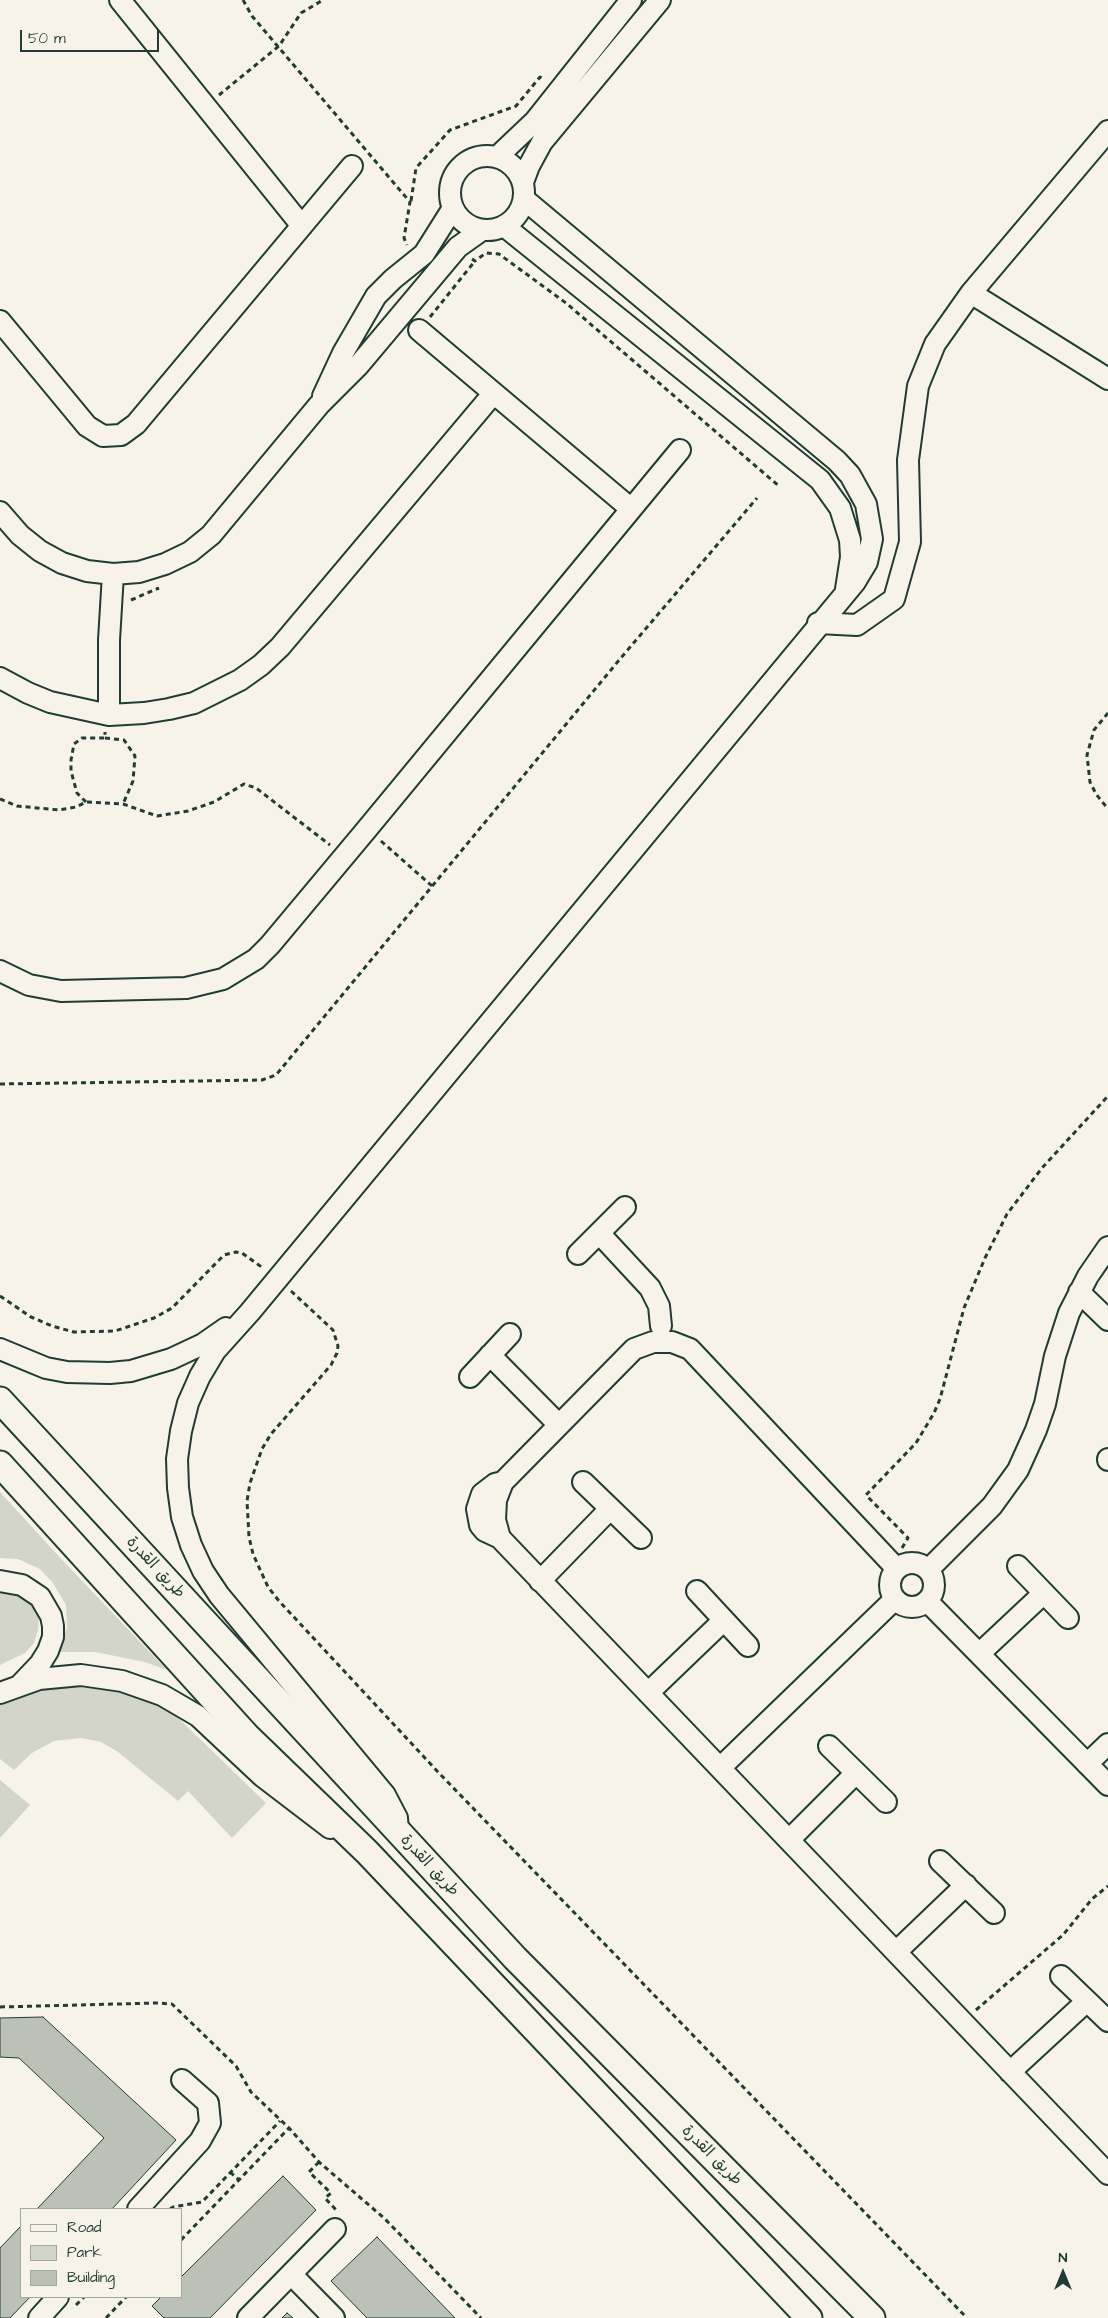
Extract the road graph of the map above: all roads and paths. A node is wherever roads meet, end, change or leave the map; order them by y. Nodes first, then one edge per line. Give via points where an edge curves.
1 (120, 0) edge
2 (243, 0) edge
3 (323, 0) edge
4 (631, 0) edge
5 (660, 0) edge
6 (279, 46) junction
7 (560, 90) junction
8 (206, 106) junction
9 (1108, 131) edge
10 (497, 157) junction
11 (352, 166) dead end
12 (523, 190) junction
13 (410, 202) junction
14 (453, 208) junction
15 (302, 226) junction
16 (504, 226) junction
17 (482, 230) junction
18 (420, 257) junction
19 (469, 258) dead end
20 (475, 261) junction
21 (971, 293) junction
22 (376, 296) junction
23 (400, 316) junction
24 (0, 321) edge
25 (419, 330) joint
26 (1108, 379) edge
27 (493, 394) junction
28 (319, 405) junction
29 (680, 450) dead end
30 (780, 487) dead end
31 (757, 498) dead end
32 (630, 508) junction
33 (0, 512) edge
34 (112, 574) junction
35 (846, 590) junction
36 (818, 623) junction
37 (0, 678) edge
38 (1108, 713) edge
39 (108, 714) junction
40 (105, 738) junction
41 (0, 799) edge
42 (86, 802) junction
43 (123, 804) junction
44 (1108, 809) edge
45 (367, 829) junction
46 (344, 855) junction
47 (432, 886) junction
48 (0, 970) edge
49 (0, 1084) edge
50 (1108, 1096) edge
51 (626, 1207) dead end
52 (599, 1233) junction
53 (1108, 1247) edge
54 (578, 1254) dead end
55 (277, 1279) junction
56 (1079, 1292) junction
57 (0, 1296) edge
58 (250, 1312) junction
59 (1108, 1320) edge
60 (661, 1326) junction
61 (510, 1334) dead end
62 (634, 1349) junction
63 (690, 1349) junction
64 (0, 1350) edge
65 (490, 1355) junction
66 (470, 1376) dead end
67 (0, 1400) edge
68 (559, 1425) junction
69 (0, 1464) edge
70 (583, 1482) dead end
71 (610, 1509) junction
72 (641, 1538) dead end
73 (898, 1561) junction
74 (1018, 1566) dead end
75 (928, 1570) junction
76 (0, 1581) edge
77 (540, 1581) junction
78 (697, 1591) dead end
79 (1044, 1592) junction
80 (895, 1599) junction
81 (927, 1601) junction
82 (1068, 1618) dead end
83 (724, 1620) junction
84 (748, 1646) dead end
85 (978, 1654) junction
86 (19, 1685) junction
87 (0, 1693) edge
88 (648, 1693) junction
89 (1108, 1744) edge
90 (829, 1746) dead end
91 (1087, 1764) junction
92 (720, 1768) junction
93 (856, 1773) junction
94 (1108, 1785) edge
95 (886, 1802) dead end
96 (399, 1832) junction
97 (789, 1840) junction
98 (367, 1852) junction
99 (940, 1861) dead end
100 (966, 1885) junction
101 (1108, 1886) edge
102 (994, 1913) dead end
103 (896, 1952) junction
104 (1061, 1976) dead end
105 (1087, 2001) junction
106 (0, 2007) edge
107 (963, 2022) junction
108 (1108, 2022) edge
109 (1010, 2072) junction
110 (182, 2080) dead end
111 (280, 2121) junction
112 (289, 2128) junction
113 (319, 2162) junction
114 (230, 2172) junction
115 (1108, 2174) edge
116 (239, 2180) junction
117 (139, 2208) edge
118 (172, 2208) edge
119 (335, 2229) joint
120 (182, 2239) edge
121 (291, 2274) junction
122 (57, 2298) edge
123 (125, 2298) edge
124 (39, 2318) edge
125 (106, 2318) edge
126 (248, 2318) edge
127 (334, 2318) edge
128 (481, 2318) edge
129 (809, 2318) edge
130 (872, 2318) edge
131 (967, 2318) edge

1 - 8 street
2 - 6 path via 252,16
3 - 6 path via 301,13
4 - 7 street
5 - 12 street via 542,142 529,166
6 - 8 path
6 - 13 path
7 - 10 street via 524,134
7 - 13 path via 540,77 516,106 450,130 416,168
8 - 15 street
9 - 21 street
10 - 12 street via 517,171
10 - 14 street via 473,158 463,164 451,184
11 - 15 street
12 - 16 street via 517,215
12 - 35 street via 823,448 850,475 866,504 872,539 862,572
13 - 18 path via 404,238
14 - 17 street via 470,226
14 - 18 street
15 - 24 street via 136,424 122,435 103,436 87,426
16 - 17 street
16 - 35 street via 820,480 840,508 850,540
17 - 23 street via 458,247
18 - 22 street
19 - 20 path
20 - 25 path
20 - 30 path via 486,253 499,254 566,303
21 - 26 street
21 - 36 street via 935,344 918,386 908,460 910,542 894,599 857,625
22 - 23 street
22 - 28 street via 343,353
23 - 28 street via 358,366
25 - 27 street
27 - 32 street
27 - 39 street via 262,665 226,688 194,703 144,713
28 - 34 street via 210,535 190,552 139,572
29 - 32 street
31 - 47 path
32 - 45 street
33 - 34 street via 40,552 78,569
34 - 39 street
35 - 36 street
36 - 55 street
37 - 39 street via 50,702
38 - 44 path via 1094,730 1087,755 1090,782
39 - 40 path
40 - 42 path via 82,738 74,744 70,771 77,793
40 - 43 path via 124,740 135,756 133,781
41 - 42 path via 17,806 59,810
42 - 43 path
43 - 46 path via 157,816 214,802 244,784 256,788
45 - 46 street
45 - 47 path
46 - 48 street via 270,945 256,959 223,979 186,988 61,991 29,985
47 - 49 path via 276,1075 270,1078
50 - 73 path via 1042,1168 1007,1214 964,1308 934,1413 916,1443 866,1494 908,1538
51 - 52 street
52 - 54 street
52 - 60 street via 650,1288 658,1306
53 - 56 street
55 - 57 path via 248,1256 230,1253 219,1258 172,1308 154,1318 115,1331 95,1333 52,1326 31,1317
55 - 58 street
55 - 131 path via 333,1330 338,1346 331,1365 271,1434 255,1466 247,1501 247,1519 253,1554 268,1587 438,1772
56 - 59 street
56 - 75 street via 1061,1334 1045,1404 1018,1470 992,1506
58 - 64 street via 189,1351 131,1371 110,1374 67,1372 26,1362
58 - 96 street via 215,1351 188,1403 177,1460 182,1517 203,1571 219,1595 385,1795 397,1818
60 - 62 street via 641,1335
60 - 63 street via 677,1330 688,1341
61 - 65 street
62 - 63 street via 643,1344 662,1342
62 - 68 street
63 - 73 street
65 - 66 street
65 - 68 street
67 - 96 main road, طريق القدرة
68 - 77 street via 502,1482 482,1494 477,1509 480,1525 492,1536 500,1538
69 - 98 main road via 247,1736
70 - 71 street
71 - 72 street
71 - 77 street
73 - 75 street via 916,1563
73 - 80 street via 890,1587
74 - 79 street
75 - 81 street via 934,1586
76 - 86 street via 22,1584 40,1597 53,1626 53,1637 40,1664
77 - 88 street
78 - 83 street
79 - 82 street
79 - 85 street
80 - 81 street via 910,1606
80 - 92 street
81 - 85 street
83 - 84 street
83 - 88 street
85 - 91 street
86 - 87 street
86 - 98 street via 81,1675 122,1681 162,1694 198,1716 288,1797
88 - 92 street
89 - 91 street
90 - 93 street
91 - 94 street
92 - 97 street
93 - 95 street
93 - 97 street
96 - 130 main road, طريق القدرة via 515,1958
97 - 103 street
98 - 129 main road
99 - 100 street
100 - 102 street
100 - 103 street
101 - 107 path via 1092,1899 1063,1935
103 - 107 street
104 - 105 street
105 - 108 street
105 - 109 street
106 - 111 path via 172,2004 236,2066 251,2092
107 - 109 street
109 - 115 street
110 - 117 street via 208,2103 210,2123 200,2141
111 - 112 path
111 - 114 path
112 - 113 path
112 - 116 path
113 - 119 path via 309,2172 331,2193 325,2198 345,2219
113 - 128 path via 384,2218
114 - 116 path
114 - 118 path via 202,2202
116 - 120 path
119 - 121 street
121 - 126 street
121 - 127 street
122 - 124 street
123 - 125 path

